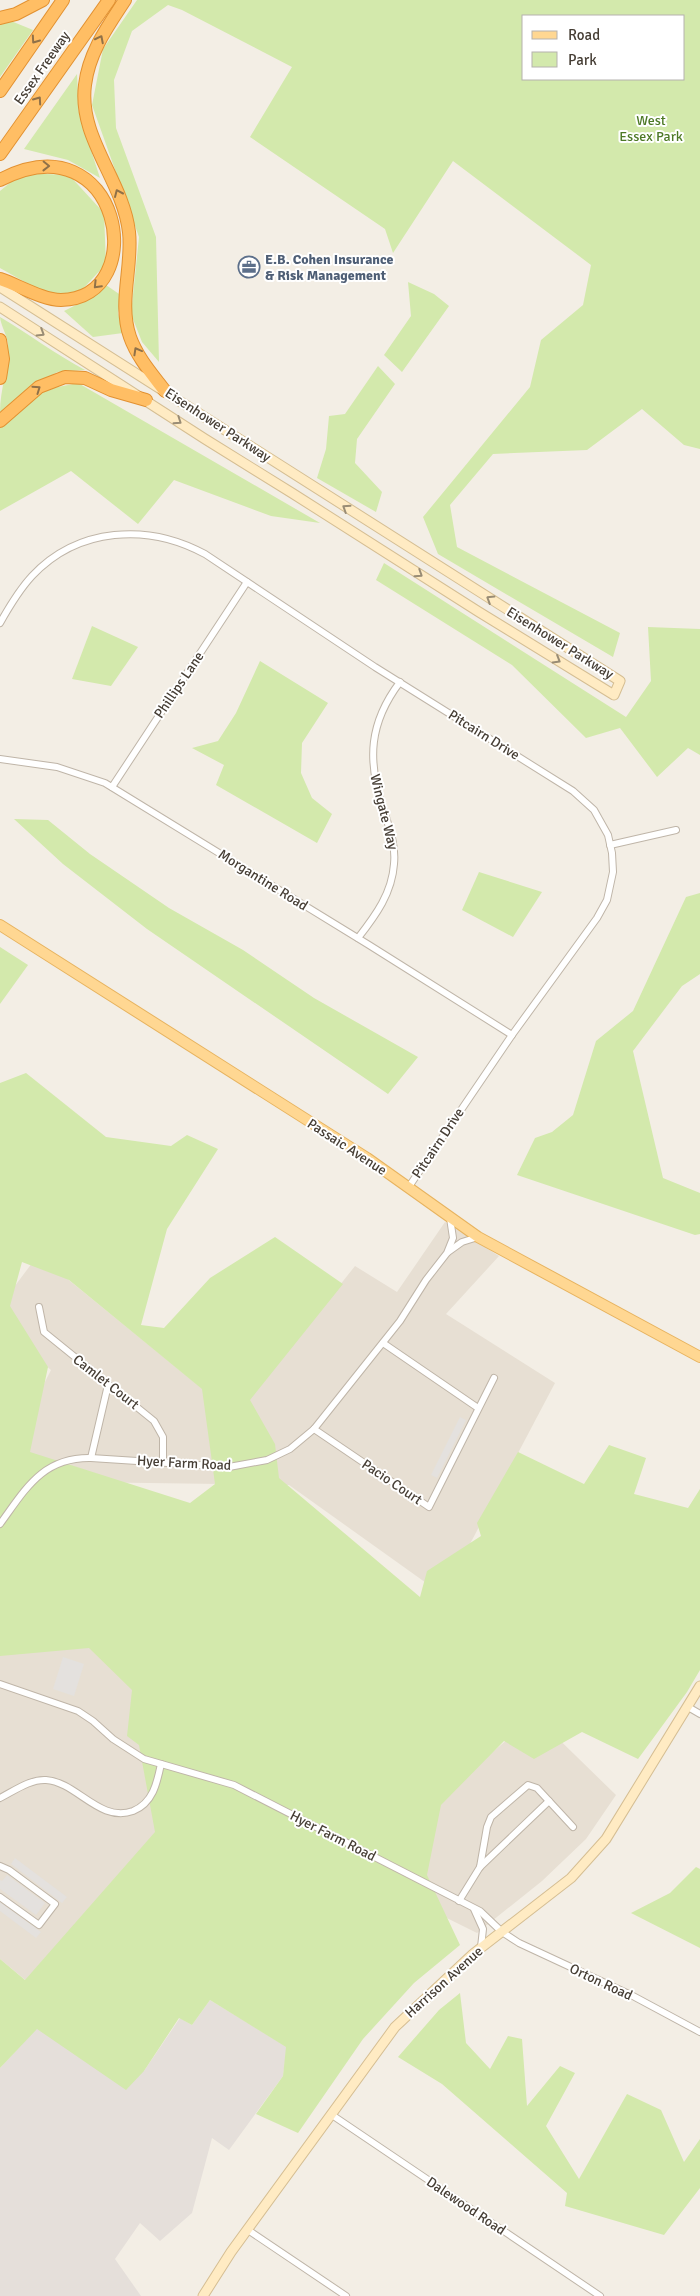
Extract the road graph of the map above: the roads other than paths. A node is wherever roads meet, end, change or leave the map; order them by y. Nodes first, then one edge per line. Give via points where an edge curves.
1 (43, 0) edge
2 (62, 0) edge
3 (109, 0) edge
4 (125, 0) edge
5 (0, 18) edge
6 (0, 91) edge
7 (0, 154) edge
8 (0, 180) edge
9 (0, 279) edge
10 (0, 287) edge
11 (0, 307) edge
12 (0, 340) edge
13 (0, 378) edge
14 (165, 391) junction
15 (146, 400) junction
16 (0, 421) edge
17 (247, 582) junction
18 (0, 622) edge
19 (400, 682) junction
20 (0, 759) edge
21 (112, 787) junction
22 (676, 830) dead end
23 (610, 844) junction
24 (0, 924) edge
25 (358, 938) junction
26 (512, 1035) junction
27 (408, 1188) junction
28 (450, 1217) junction
29 (478, 1237) junction
30 (447, 1252) junction
31 (39, 1307) dead end
32 (383, 1343) junction
33 (700, 1357) edge
34 (494, 1378) dead end
35 (108, 1385) junction
36 (478, 1408) junction
37 (314, 1429) junction
38 (91, 1458) junction
39 (163, 1462) junction
40 (0, 1524) edge
41 (0, 1684) edge
42 (700, 1686) edge
43 (688, 1707) junction
44 (700, 1714) edge
45 (161, 1764) junction
46 (0, 1798) edge
47 (549, 1801) junction
48 (573, 1827) dead end
49 (0, 1866) edge
50 (480, 1867) junction
51 (0, 1897) edge
52 (459, 1901) junction
53 (474, 1908) junction
54 (502, 1932) junction
55 (481, 1948) junction
56 (700, 2032) edge
57 (332, 2115) junction
58 (248, 2230) junction
59 (203, 2296) edge
60 (346, 2296) edge
61 (600, 2296) edge

1 - 5 highway
2 -> 6 highway, Essex Freeway
7 -> 3 highway, Essex Freeway
14 -> 4 highway via 129,337 125,309 130,247 127,218 85,110 85,84 91,58
8 -> 9 highway via 35,166 59,166 77,173 93,185 104,201 114,236 113,255 106,274 95,288 82,296 53,299
10 - 14 street, Eisenhower Parkway
11 -> 15 street, Eisenhower Parkway
12 - 13 highway
15 -> 14 street, Eisenhower Parkway via 614,695 620,681
16 -> 15 highway via 39,387 65,377 85,378
17 - 18 street, Pitcairn Drive via 205,554 179,542 144,534 108,535 67,549 44,565 23,585
17 - 19 street, Pitcairn Drive
17 - 21 street, Phillips Lane
19 - 23 street, Pitcairn Drive via 581,796 599,818
19 - 25 street, Wingate Way via 381,713 373,748 376,783 394,841 393,874 382,905
20 - 21 street, Morgantine Road via 57,768
21 - 25 street, Morgantine Road
22 - 23 street
23 - 26 street, Pitcairn Drive via 612,882 603,908
24 - 27 main road, Passaic Avenue via 367,1158
25 - 26 street, Morgantine Road
26 - 27 street, Pitcairn Drive
27 - 28 main road, Passaic Avenue
28 - 29 main road, Passaic Avenue
28 - 30 street, Hyer Farm Road via 453,1238
29 - 30 street, Hyer Farm Road
29 - 33 main road, Passaic Avenue
30 - 32 street, Hyer Farm Road
31 - 35 street, Camlet Court via 44,1332
32 - 36 street
32 - 37 street, Hyer Farm Road
34 - 36 street, Pacio Court
35 - 38 street
35 - 39 street, Camlet Court via 159,1426 164,1445
36 - 37 street, Pacio Court via 429,1507
37 - 39 street, Hyer Farm Road via 290,1449 256,1464 229,1467
38 - 39 street, Hyer Farm Road
38 - 40 street, Hyer Farm Road via 64,1461 43,1471
41 - 45 street, Hyer Farm Road via 78,1711 134,1754
42 - 43 street, Harrison Avenue
43 - 44 street
43 - 54 street, Harrison Avenue via 606,1839 586,1864
45 - 46 street via 147,1802 126,1813 102,1809 61,1784 47,1780 28,1784
45 - 52 street, Hyer Farm Road via 234,1785
47 - 48 street
47 - 50 street
47 - 50 street via 537,1788 528,1785 491,1817
49 - 51 street via 56,1904 39,1924
50 - 52 street
52 - 53 street, Hyer Farm Road
53 - 54 street, Hyer Farm Road
53 - 55 street via 483,1929
54 - 55 street, Harrison Avenue
54 - 56 street, Orton Road via 518,1943 633,1996
55 - 57 street, Harrison Avenue via 395,2027
57 - 58 street, Harrison Avenue
57 - 61 street, Dalewood Road
58 - 59 street, Harrison Avenue
58 - 60 street

